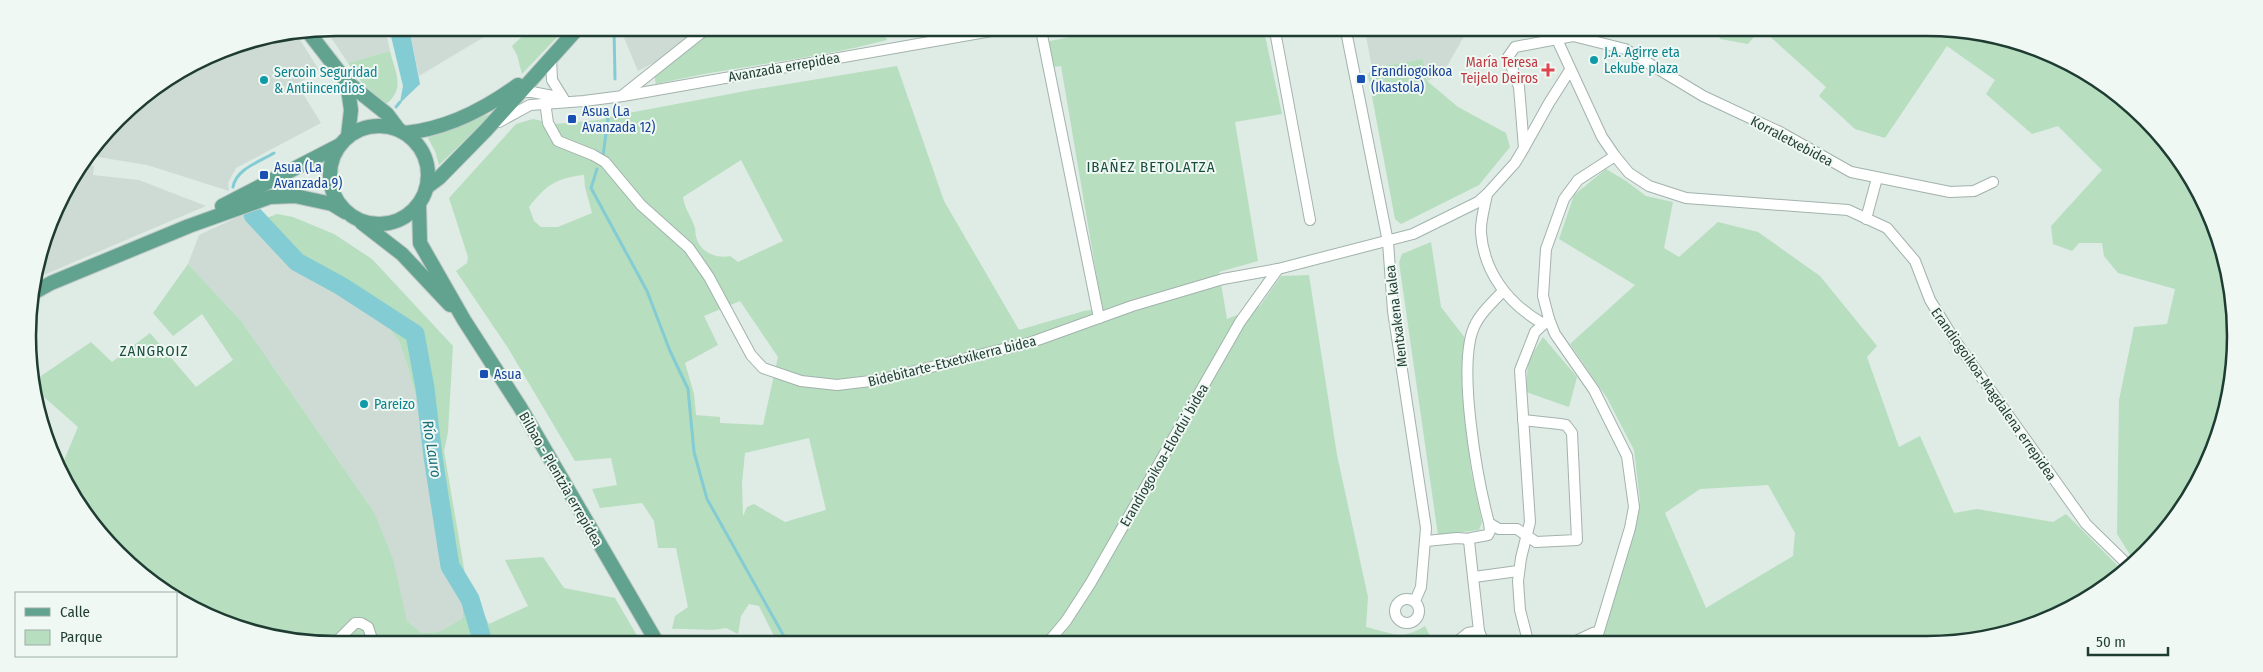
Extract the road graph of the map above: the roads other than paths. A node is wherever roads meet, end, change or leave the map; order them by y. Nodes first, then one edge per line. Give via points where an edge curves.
1 (565, 36) edge
2 (571, 36) edge
3 (697, 36) edge
4 (963, 36) edge
5 (1042, 36) edge
6 (1276, 36) edge
7 (1347, 36) edge
8 (1552, 36) edge
9 (1555, 36) edge
10 (1573, 36) edge
11 (312, 37) edge
12 (565, 43) junction
13 (551, 57) junction
14 (540, 69) junction
15 (1570, 70) junction
16 (347, 82) junction
17 (520, 92) junction
18 (503, 96) junction
19 (623, 96) junction
20 (567, 100) junction
21 (545, 102) junction
22 (488, 129) junction
23 (402, 132) junction
24 (343, 141) junction
25 (1524, 148) junction
26 (1614, 156) junction
27 (1877, 178) junction
28 (1993, 182) dead end
29 (427, 187) junction
30 (1487, 194) junction
31 (419, 204) junction
32 (345, 212) junction
33 (1866, 218) junction
34 (1310, 220) dead end
35 (360, 221) junction
36 (189, 226) junction
37 (1388, 242) junction
38 (1278, 269) junction
39 (40, 289) edge
40 (1503, 291) junction
41 (1099, 318) junction
42 (464, 320) junction
43 (1546, 321) junction
44 (1524, 420) junction
45 (1489, 523) junction
46 (1527, 536) junction
47 (1470, 539) junction
48 (1426, 542) junction
49 (2124, 561) edge
50 (1518, 571) junction
51 (1474, 577) junction
52 (1415, 601) dead end
53 (342, 636) edge
54 (371, 636) edge
55 (653, 636) edge
56 (1053, 636) edge
57 (1464, 636) edge
58 (1481, 636) edge
59 (1527, 636) edge
60 (1597, 636) edge

1 - 12 street
2 - 12 main road
3 - 19 street
4 - 19 street, Avanzada errepidea
5 - 41 street
6 - 34 street
7 - 37 street, Mentxakena kalea
8 - 25 street, Korraletxebidea via 1515,47 1508,57 1519,87
9 - 15 street, Erandiogoikoa-Magdalena errepidea
10 - 27 street, Korraletxebidea via 1625,49 1703,96 1780,132 1851,172
11 - 16 main road
12 - 13 main road
13 - 14 main road
13 - 20 street via 552,80
14 - 17 main road
14 - 18 main road
15 - 25 street, Bidebitarte-Etxetxikerra bidea
15 - 26 street, Erandiogoikoa-Magdalena errepidea
16 - 23 main road via 387,114
16 - 24 main road via 351,110
17 - 18 street
17 - 20 street
17 - 22 main road
18 - 23 main road via 456,120 420,132
19 - 20 street, Avanzada errepidea
20 - 21 street
21 - 22 street via 530,104
21 - 41 street, Bidebitarte-Etxetxikerra bidea via 546,115 558,141 604,162 641,206 689,248 709,277 751,355 762,368 801,381 838,386 879,380 1032,342
22 - 29 main road
23 - 24 main road via 386,126 373,126 360,129
23 - 29 main road via 417,143 425,157
24 - 32 main road via 332,159 329,173 330,188
24 - 36 main road via 203,215
25 - 30 street, Bidebitarte-Etxetxikerra bidea
26 - 33 street, Erandiogoikoa-Magdalena errepidea via 1629,173 1649,186 1686,198 1848,210
26 - 43 street via 1578,180 1564,199 1546,249 1543,296
27 - 28 street, Korraletxebidea via 1950,192 1974,192
27 - 33 street
29 - 31 main road
30 - 37 street, Bidebitarte-Etxetxikerra bidea via 1478,202 1413,234
30 - 40 street via 1481,231 1483,246
31 - 35 main road via 410,214 392,222 372,224
31 - 42 main road via 420,243
32 - 35 main road
32 - 36 main road via 332,204 282,195
33 - 49 street, Erandiogoikoa-Magdalena errepidea via 1887,228 1915,261 1930,300 1954,340 2086,524
35 - 42 main road via 402,254
36 - 39 main road
37 - 38 street, Bidebitarte-Etxetxikerra bidea
37 - 48 street, Mentxakena kalea via 1393,312
38 - 41 street, Bidebitarte-Etxetxikerra bidea via 1223,279
38 - 56 street, Erandiogoikoa-Elordui bidea via 1240,322 1090,584
40 - 43 street via 1524,313
40 - 45 street via 1476,322 1468,359 1474,452
42 - 55 main road, Bilbao - Plentzia errepidea via 520,407
43 - 44 street via 1526,352 1520,370
43 - 60 street via 1594,390 1627,456 1634,507
44 - 46 street via 1530,522
44 - 46 street via 1566,425 1572,433 1577,540 1536,542
45 - 46 street via 1499,529 1516,529
45 - 47 street via 1488,534
46 - 50 street
47 - 48 street
47 - 51 street
48 - 52 street, Mentxakena kalea via 1421,587
50 - 51 street
50 - 59 street via 1520,610
51 - 58 street
53 - 54 street via 355,623 361,623 368,627
57 - 58 street via 1468,633

